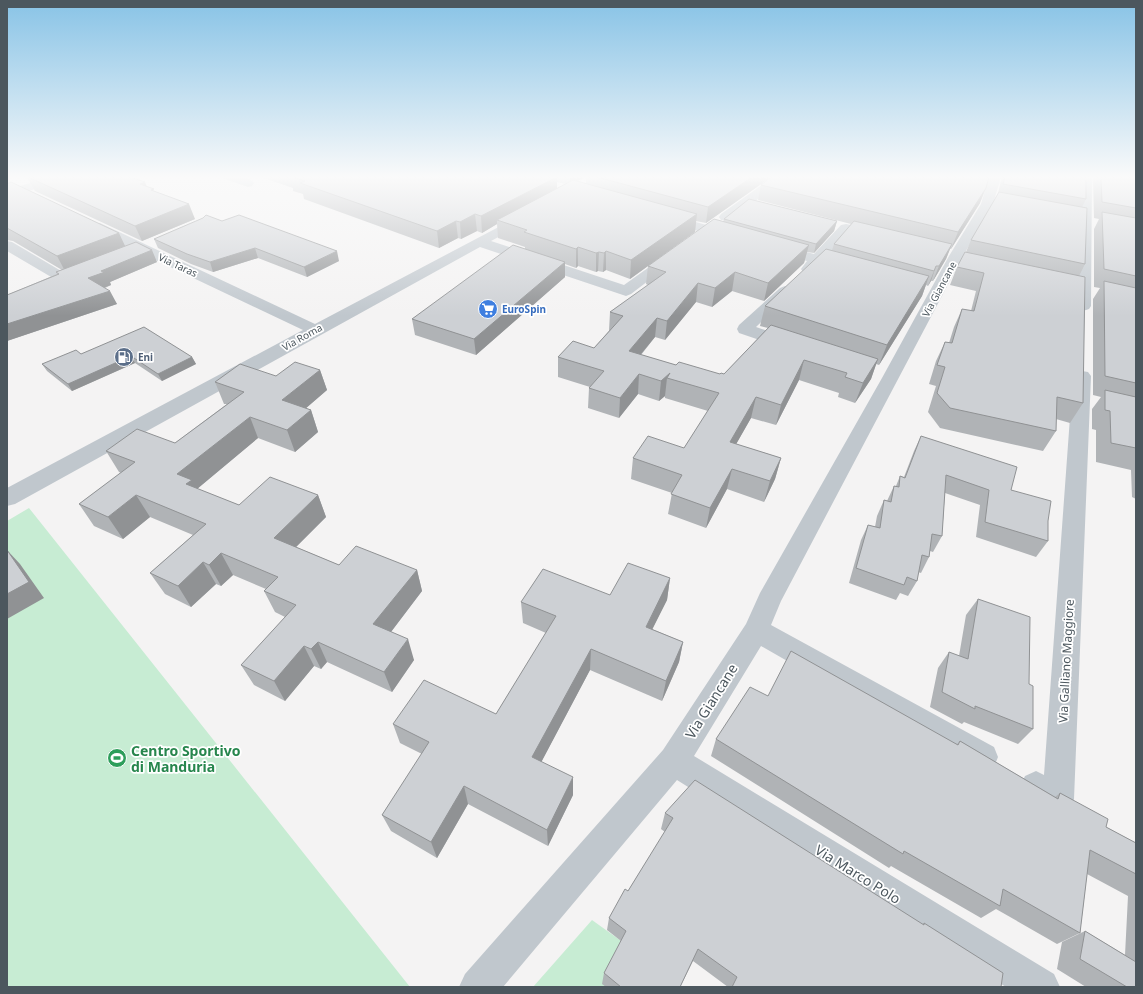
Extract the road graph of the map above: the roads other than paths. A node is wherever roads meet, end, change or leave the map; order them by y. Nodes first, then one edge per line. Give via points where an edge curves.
1 (90, 223) edge
2 (512, 223) edge
3 (685, 223) edge
4 (718, 223) edge
5 (981, 223) edge
6 (1085, 223) edge
7 (845, 228) dead end
8 (709, 230) junction
9 (696, 239) edge
10 (745, 240) edge
11 (157, 242) edge
12 (479, 242) junction
13 (760, 244) edge
14 (7, 245) edge
15 (142, 248) junction
16 (683, 249) edge
17 (121, 256) edge
18 (818, 260) junction
19 (855, 270) edge
20 (78, 272) edge
21 (63, 278) junction
22 (49, 284) edge
23 (315, 330) junction
24 (804, 349) edge
25 (7, 498) edge
26 (756, 630) junction
27 (674, 761) junction
28 (478, 987) edge
29 (1042, 987) edge

1 - 15 street, Via Taras
2 - 12 street, Via Roma
3 - 8 street
4 - 8 street
5 - 26 street, Via Giancane via 928,292 769,600
6 - 26 street, Via Galliano Maggiore via 1083,341 1089,401 1058,799
7 - 18 street
8 - 9 street
8 - 10 street
11 - 15 street
12 - 16 street via 626,291
12 - 23 street, Via Roma
13 - 18 street
14 - 21 street
15 - 17 street
15 - 23 street, Via Taras
18 - 19 street
18 - 24 street via 745,329
20 - 21 street
21 - 22 street
23 - 25 street, Via Roma
26 - 27 street, Via Giancane
27 - 28 street, Via Giancane
27 - 29 street, Via Marco Polo

